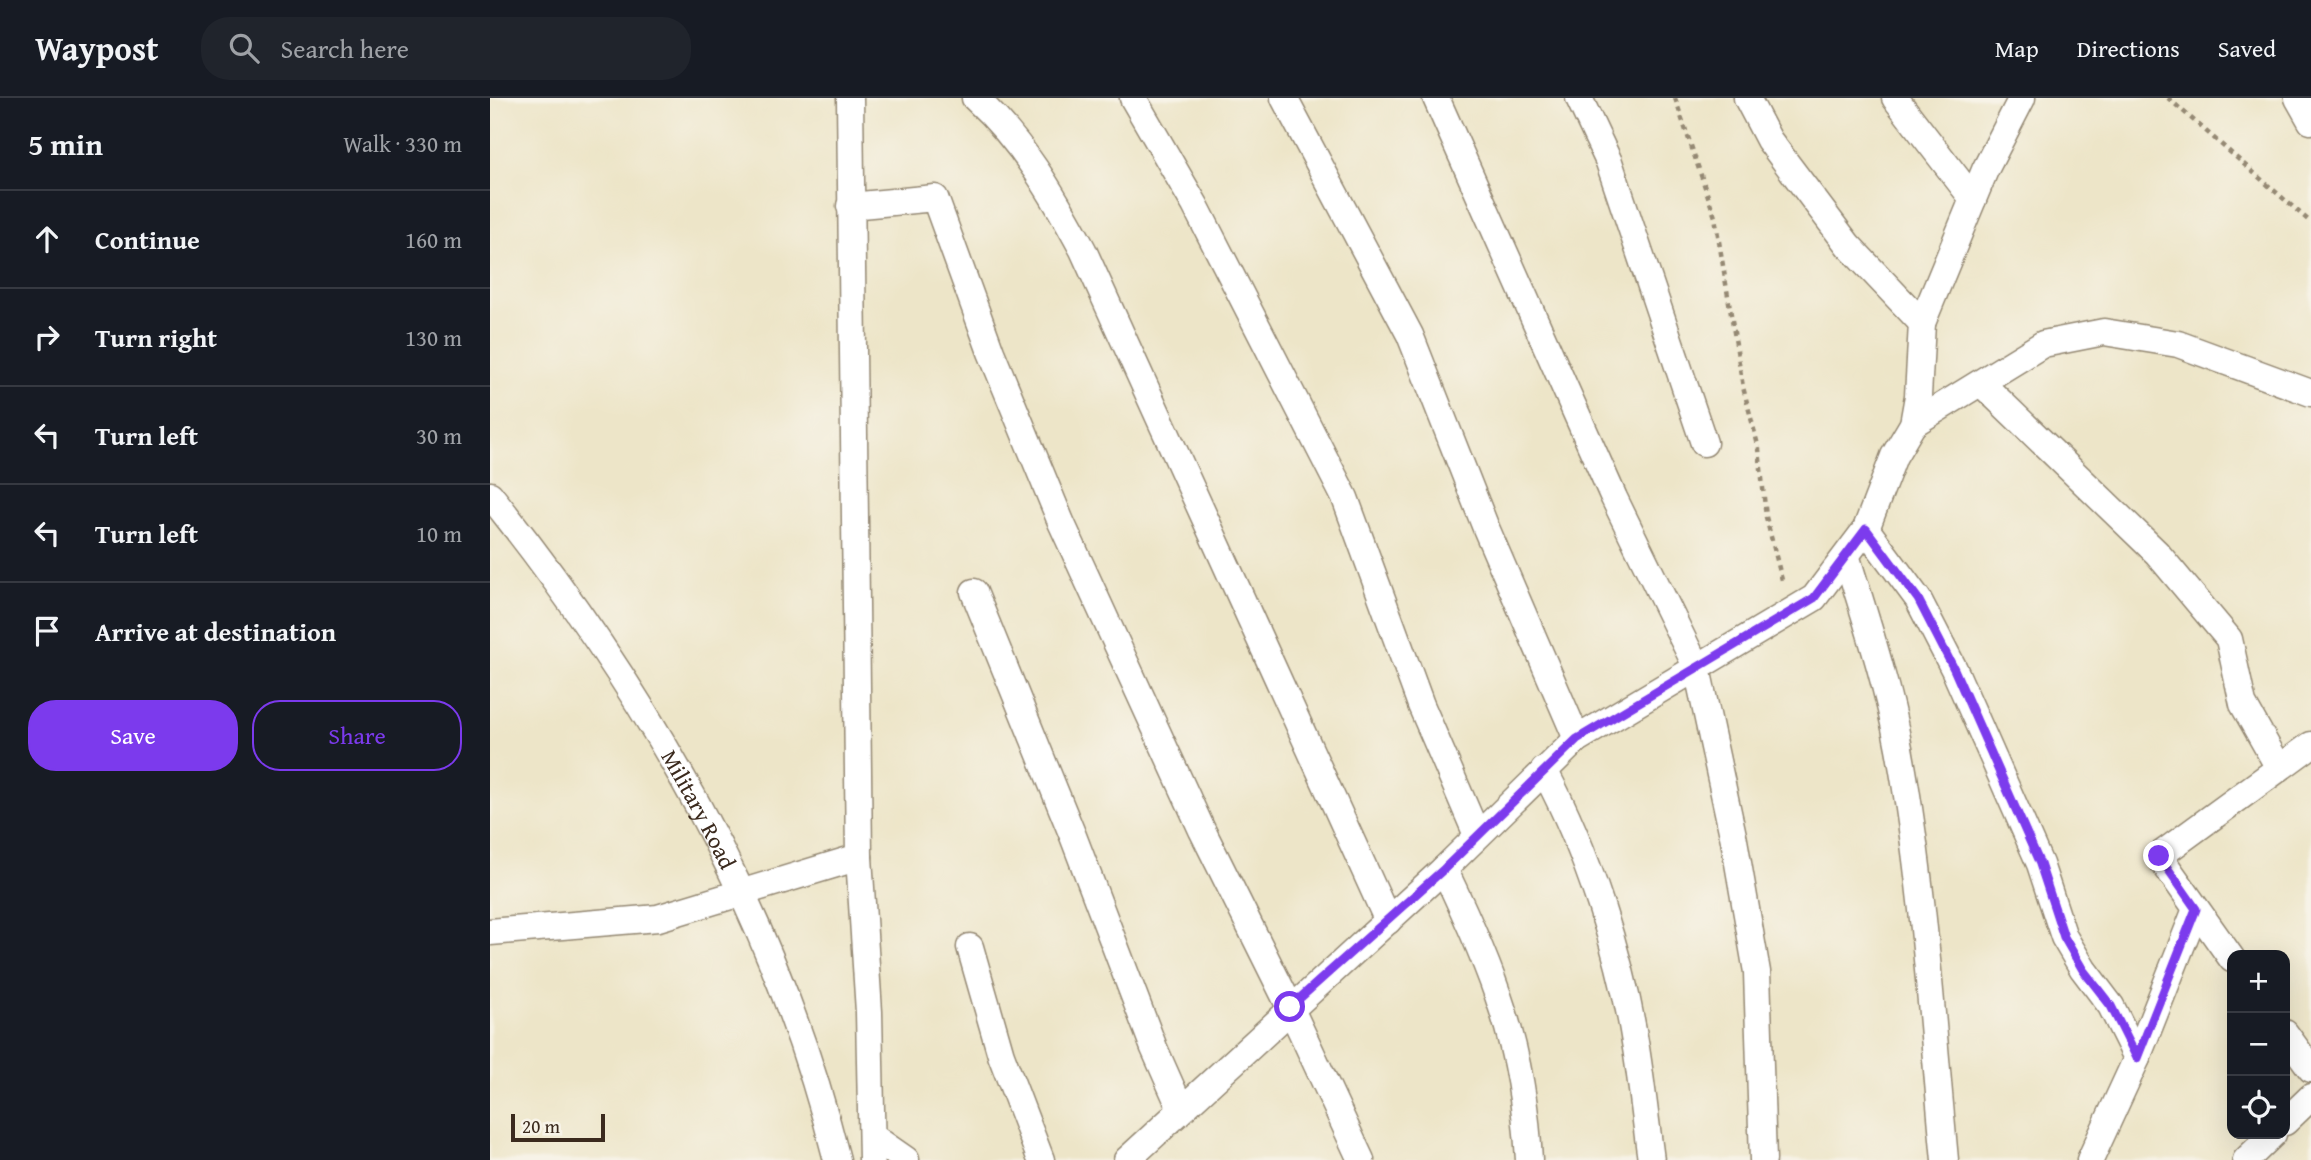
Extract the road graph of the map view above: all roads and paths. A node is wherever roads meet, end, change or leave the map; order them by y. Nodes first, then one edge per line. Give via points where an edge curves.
1 (850, 98) edge
2 (975, 98) edge
3 (1133, 98) edge
4 (1284, 98) edge
5 (1436, 98) edge
6 (1579, 98) edge
7 (1675, 98) edge
8 (1746, 98) edge
9 (1895, 98) edge
10 (2022, 98) edge
11 (2168, 98) edge
12 (2298, 98) edge
13 (2311, 121) edge
14 (1973, 199) junction
15 (850, 206) junction
16 (2311, 218) edge
17 (1922, 323) junction
18 (1981, 383) junction
19 (2311, 393) edge
20 (1913, 424) junction
21 (1704, 443) dead end
22 (490, 495) edge
23 (1866, 529) junction
24 (1847, 558) junction
25 (974, 592) dead end
26 (1790, 612) junction
27 (1697, 668) junction
28 (1577, 739) junction
29 (2311, 745) edge
30 (2278, 766) junction
31 (1544, 770) junction
32 (1478, 835) junction
33 (859, 857) junction
34 (1444, 869) junction
35 (742, 894) junction
36 (2196, 909) junction
37 (1388, 921) junction
38 (490, 932) edge
39 (970, 947) dead end
40 (2227, 952) edge
41 (1290, 1007) junction
42 (2290, 1039) edge
43 (2137, 1058) junction
44 (2311, 1069) edge
45 (2311, 1097) edge
46 (1181, 1110) junction
47 (2290, 1117) edge
48 (2268, 1139) edge
49 (872, 1149) edge
50 (837, 1160) edge
51 (906, 1160) edge
52 (1041, 1160) edge
53 (1126, 1160) edge
54 (1361, 1160) edge
55 (1529, 1160) edge
56 (1651, 1160) edge
57 (1763, 1160) edge
58 (1945, 1160) edge
59 (2090, 1160) edge
60 (2246, 1160) edge

1 - 15 street
2 - 37 street via 1002,123 1052,191 1083,250
3 - 32 street via 1195,205 1345,498 1421,705
4 - 28 street via 1410,335
5 - 27 street via 1614,498
6 - 21 street via 1609,162
7 - 26 path via 1715,217 1759,449 1766,517
8 - 17 street via 1769,140 1848,245
9 - 14 street
10 - 14 street
11 - 16 path
12 - 13 street
14 - 17 street
15 - 33 street
15 - 41 street via 935,198 991,352 1061,522 1202,830
17 - 20 street
18 - 19 street via 2043,344 2104,332 2178,344
18 - 20 street
18 - 30 street via 2157,553 2229,639 2244,704
20 - 23 street via 1894,456
22 - 35 street, Military Road via 600,641 680,772
23 - 24 street
23 - 43 street via 1918,599 1942,645 2040,864 2064,937 2111,1006
24 - 26 street via 1814,598
24 - 58 street via 1898,746 1915,853
25 - 46 street
26 - 27 street
27 - 28 street
27 - 57 street via 1757,972
28 - 31 street
29 - 30 street
30 - 36 street via 2159,856
31 - 32 street
31 - 56 street via 1587,864 1620,976 1636,1046
32 - 34 street
33 - 35 street
33 - 49 street
34 - 37 street
34 - 55 street via 1484,953 1506,1014 1519,1070
35 - 38 street via 658,918
35 - 50 street, Military Road via 821,1095
36 - 40 street
36 - 43 street
37 - 41 street
39 - 52 street via 1001,1055
41 - 46 street
41 - 54 street
42 - 44 street
43 - 59 street
45 - 47 street
46 - 53 street
48 - 60 street
49 - 51 street

